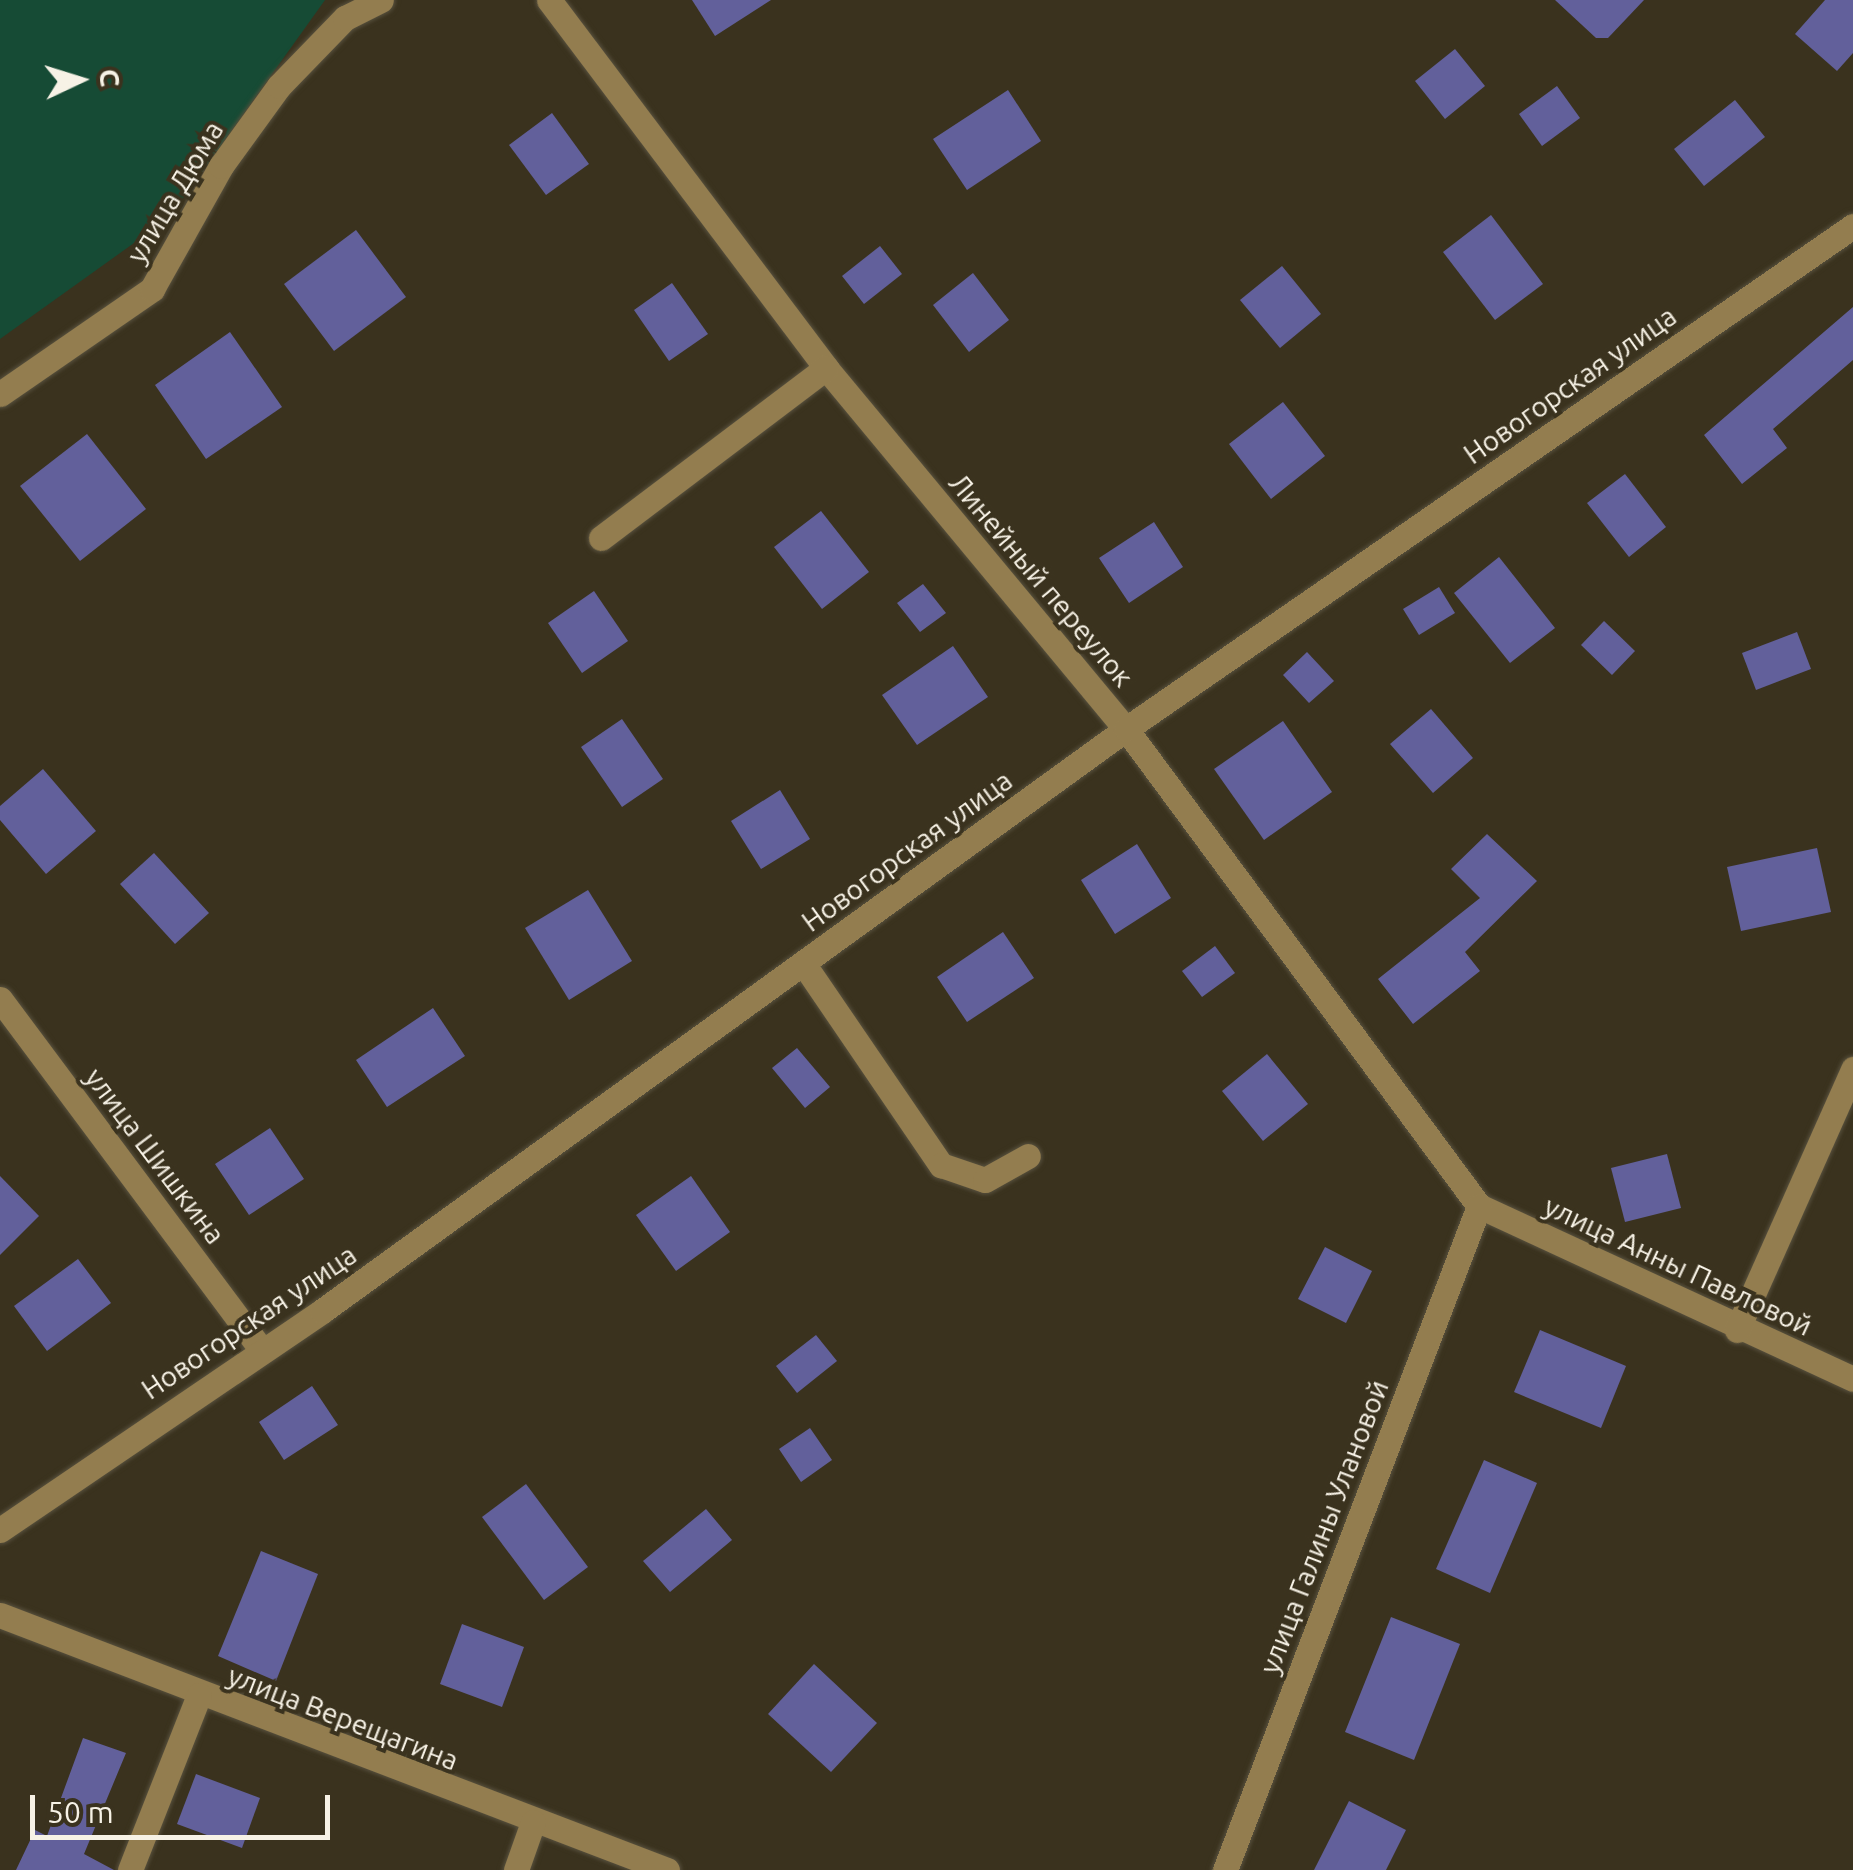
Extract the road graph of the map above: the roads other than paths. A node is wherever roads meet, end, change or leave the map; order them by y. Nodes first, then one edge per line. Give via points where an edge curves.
1 (382, 0) edge
2 (549, 0) edge
3 (1853, 226) edge
4 (826, 368) junction
5 (0, 394) edge
6 (601, 538) dead end
7 (1126, 729) junction
8 (803, 963) junction
9 (0, 999) edge
10 (1853, 1068) edge
11 (1028, 1156) dead end
12 (1478, 1206) junction
13 (1738, 1330) junction
14 (261, 1349) junction
15 (1853, 1379) edge
16 (0, 1530) edge
17 (0, 1614) edge
18 (199, 1695) junction
19 (533, 1822) junction
20 (130, 1870) edge
21 (516, 1870) edge
22 (667, 1870) edge
23 (1225, 1870) edge

1 - 5 street, улица Дюма via 345,18 278,86 221,166 152,288
2 - 4 street, Линейный переулок
3 - 7 street, Новогорская улица
4 - 6 street
4 - 7 street, Линейный переулок
7 - 8 street, Новогорская улица
7 - 12 street, Линейный переулок
8 - 11 street via 941,1165 985,1180
8 - 14 street, Новогорская улица
9 - 14 street, улица Шишкина
10 - 13 street
12 - 13 street, улица Анны Павловой
12 - 23 street, улица Галины Улановой
13 - 15 street, улица Анны Павловой
14 - 16 street, Новогорская улица
17 - 18 street, улица Верещагина
18 - 19 street, улица Верещагина
18 - 20 street
19 - 21 street
19 - 22 street, улица Верещагина

